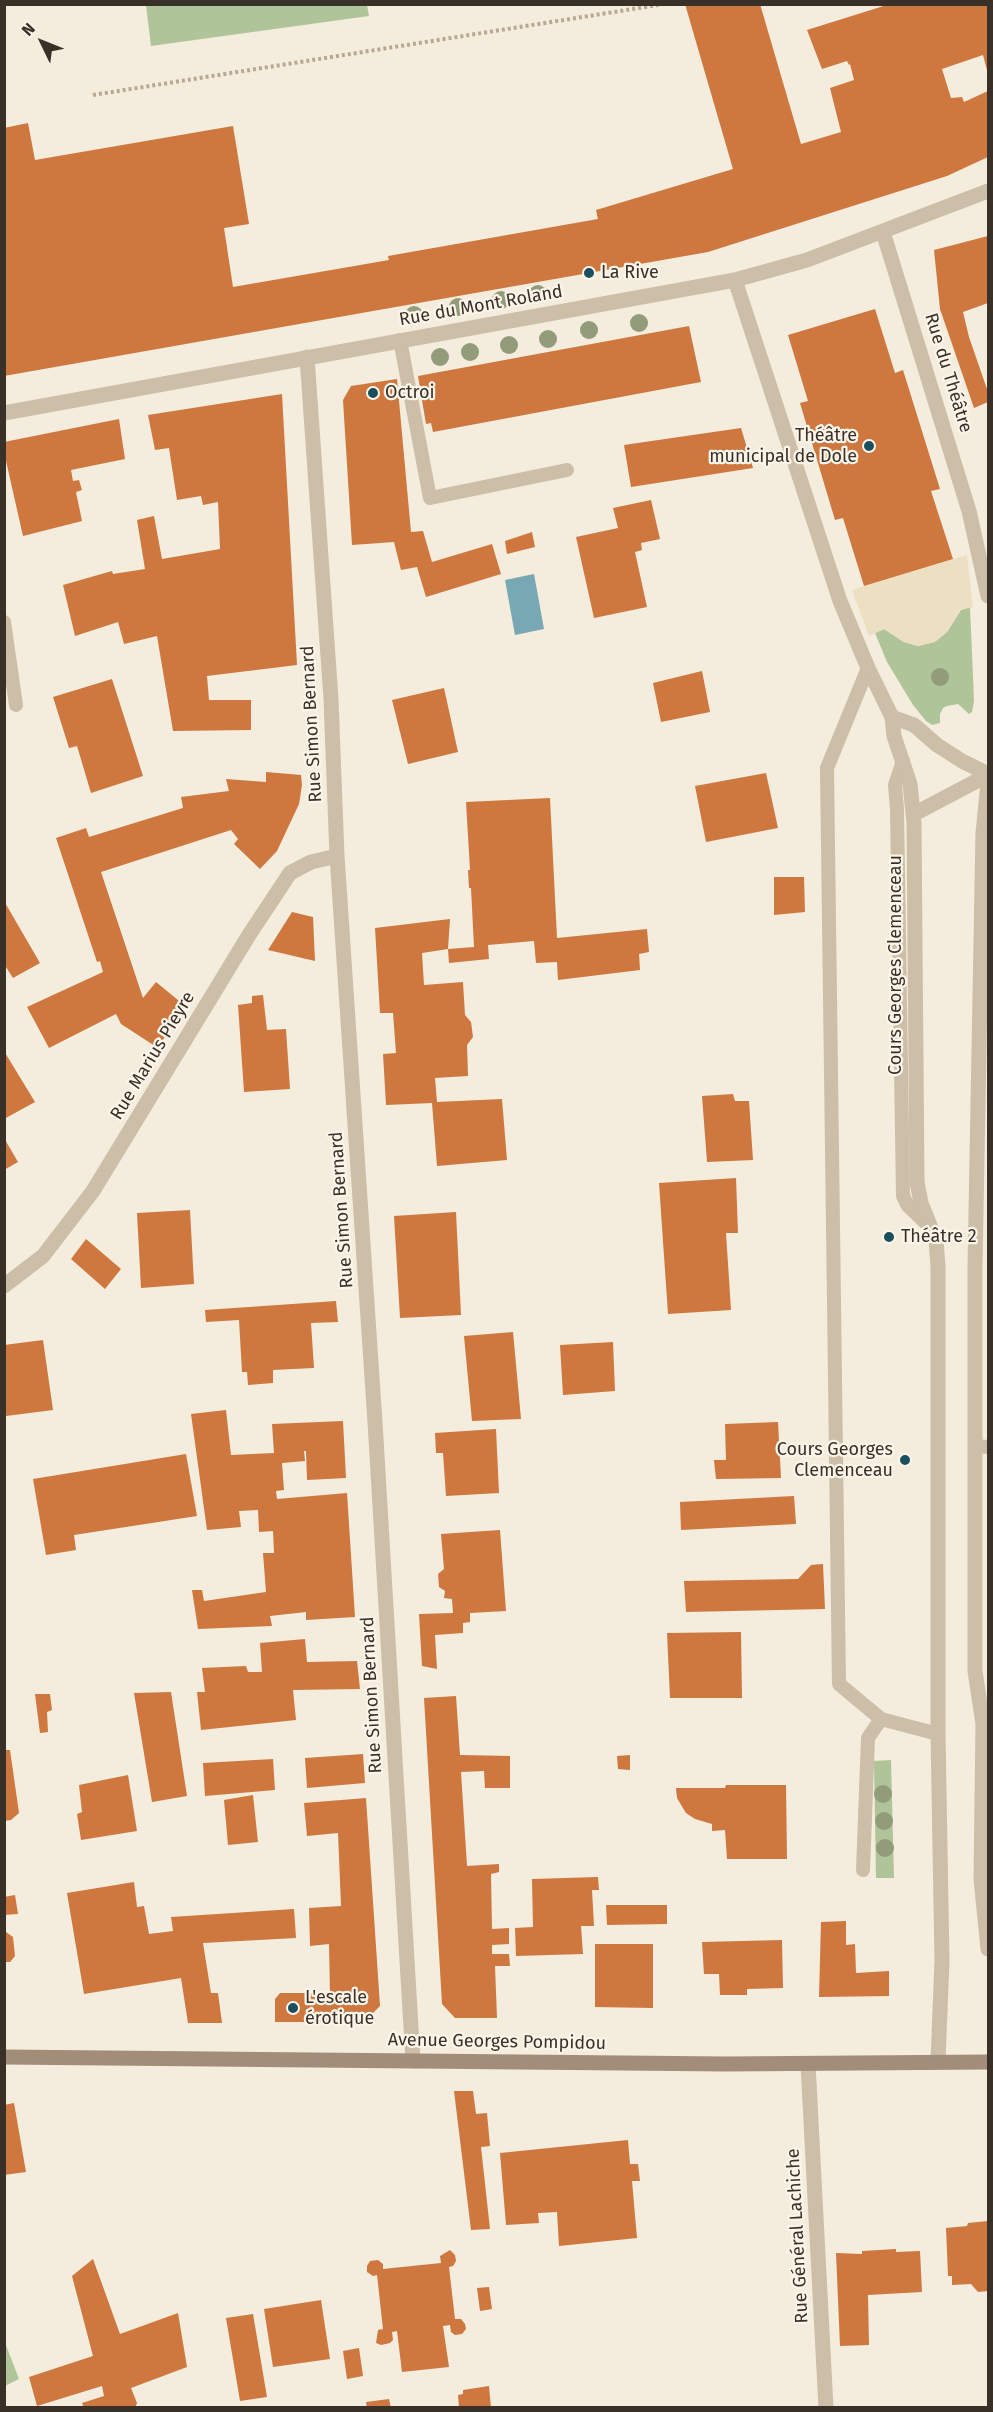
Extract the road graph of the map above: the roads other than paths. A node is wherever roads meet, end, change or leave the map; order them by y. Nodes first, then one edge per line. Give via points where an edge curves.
1 (988, 191) edge
2 (883, 232) junction
3 (735, 280) junction
4 (400, 340) junction
5 (307, 357) junction
6 (4, 412) edge
7 (567, 470) dead end
8 (988, 596) edge
9 (4, 622) edge
10 (867, 668) junction
11 (16, 705) dead end
12 (892, 717) junction
13 (903, 761) junction
14 (988, 774) edge
15 (988, 783) edge
16 (914, 814) junction
17 (337, 856) junction
18 (933, 1230) junction
19 (4, 1286) edge
20 (982, 1447) edge
21 (881, 1719) junction
22 (986, 1723) edge
23 (938, 1734) junction
24 (863, 1870) dead end
25 (988, 1949) edge
26 (7, 2055) edge
27 (413, 2061) junction
28 (938, 2061) junction
29 (988, 2062) edge
30 (808, 2064) junction
31 (826, 2408) edge

1 - 2 street, Rue du Mont Roland
2 - 3 street, Rue du Mont Roland via 807,260
2 - 8 street, Rue du Théâtre via 969,511
3 - 4 street, Rue du Mont Roland
3 - 10 street, Cours Georges Clemenceau via 840,601
4 - 5 street, Rue du Mont Roland
4 - 7 lane via 430,498
5 - 6 street, Rue du Mont Roland
5 - 17 street, Rue Simon Bernard via 331,699
9 - 11 lane
10 - 12 street, Cours Georges Clemenceau
10 - 21 lane via 827,768 828,887 839,1684
12 - 13 street, Cours Georges Clemenceau
12 - 14 street via 914,726 937,746
13 - 16 street, Cours Georges Clemenceau
13 - 18 lane via 895,785 903,1196
14 - 16 street
15 - 20 street via 983,833 975,1267
16 - 18 street, Cours Georges Clemenceau via 917,1182
17 - 19 street, Rue Marius Pieyre via 311,862 290,873 93,1191 43,1256
17 - 27 street, Rue Simon Bernard
18 - 23 street, Cours Georges Clemenceau via 938,1267
20 - 22 street via 975,1671
21 - 23 lane
21 - 24 lane via 868,1738
22 - 25 street via 981,1880
23 - 28 street, Cours Georges Clemenceau via 942,1961
26 - 27 main road, Avenue Georges Pompidou
27 - 30 main road, Avenue Georges Pompidou
28 - 29 main road, Avenue Georges Pompidou
28 - 30 main road, Avenue Georges Pompidou
30 - 31 street, Rue Général Lachiche

